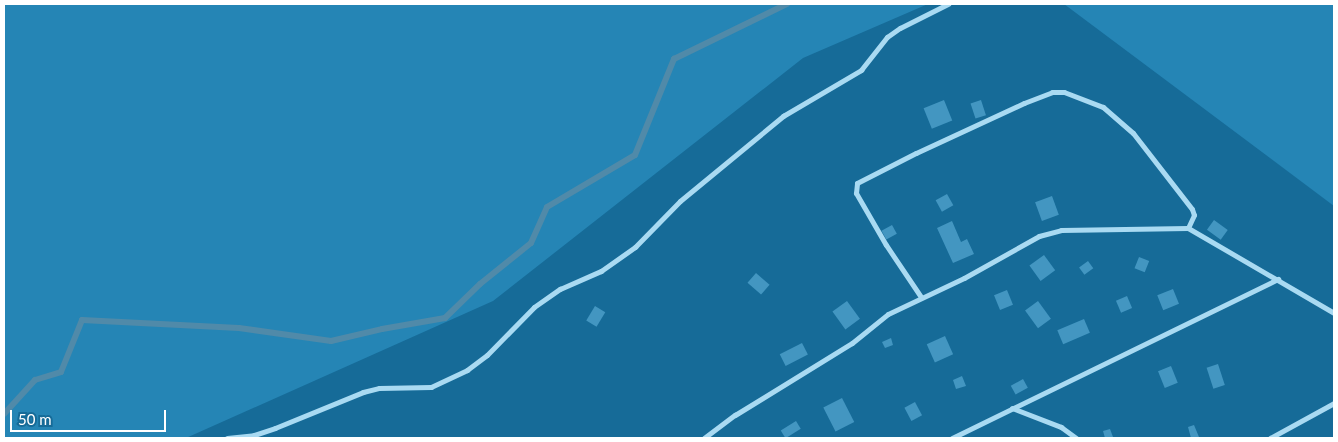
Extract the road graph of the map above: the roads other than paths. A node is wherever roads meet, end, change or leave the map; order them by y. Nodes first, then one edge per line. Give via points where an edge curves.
1 (948, 4) edge
2 (1188, 228) junction
3 (1278, 279) junction
4 (921, 296) junction
5 (1334, 312) edge
6 (1334, 403) edge
7 (1012, 408) junction
8 (227, 438) edge
9 (704, 438) edge
10 (952, 438) edge
11 (1076, 438) edge
12 (1270, 438) edge

1 - 8 street via 900,28 860,70 783,116 680,201 635,247 601,271 560,289 534,307 467,370 431,386 379,388 363,392 275,428 254,435
2 - 3 street
2 - 4 street via 1061,230 1039,236 964,278
2 - 4 street via 1194,215 1192,209 1133,133 1103,107 1064,92 1052,92 857,183 856,193
3 - 5 street
3 - 7 street
4 - 9 street via 888,314 852,343 735,415
6 - 12 street
7 - 10 street
7 - 11 street via 1061,428

